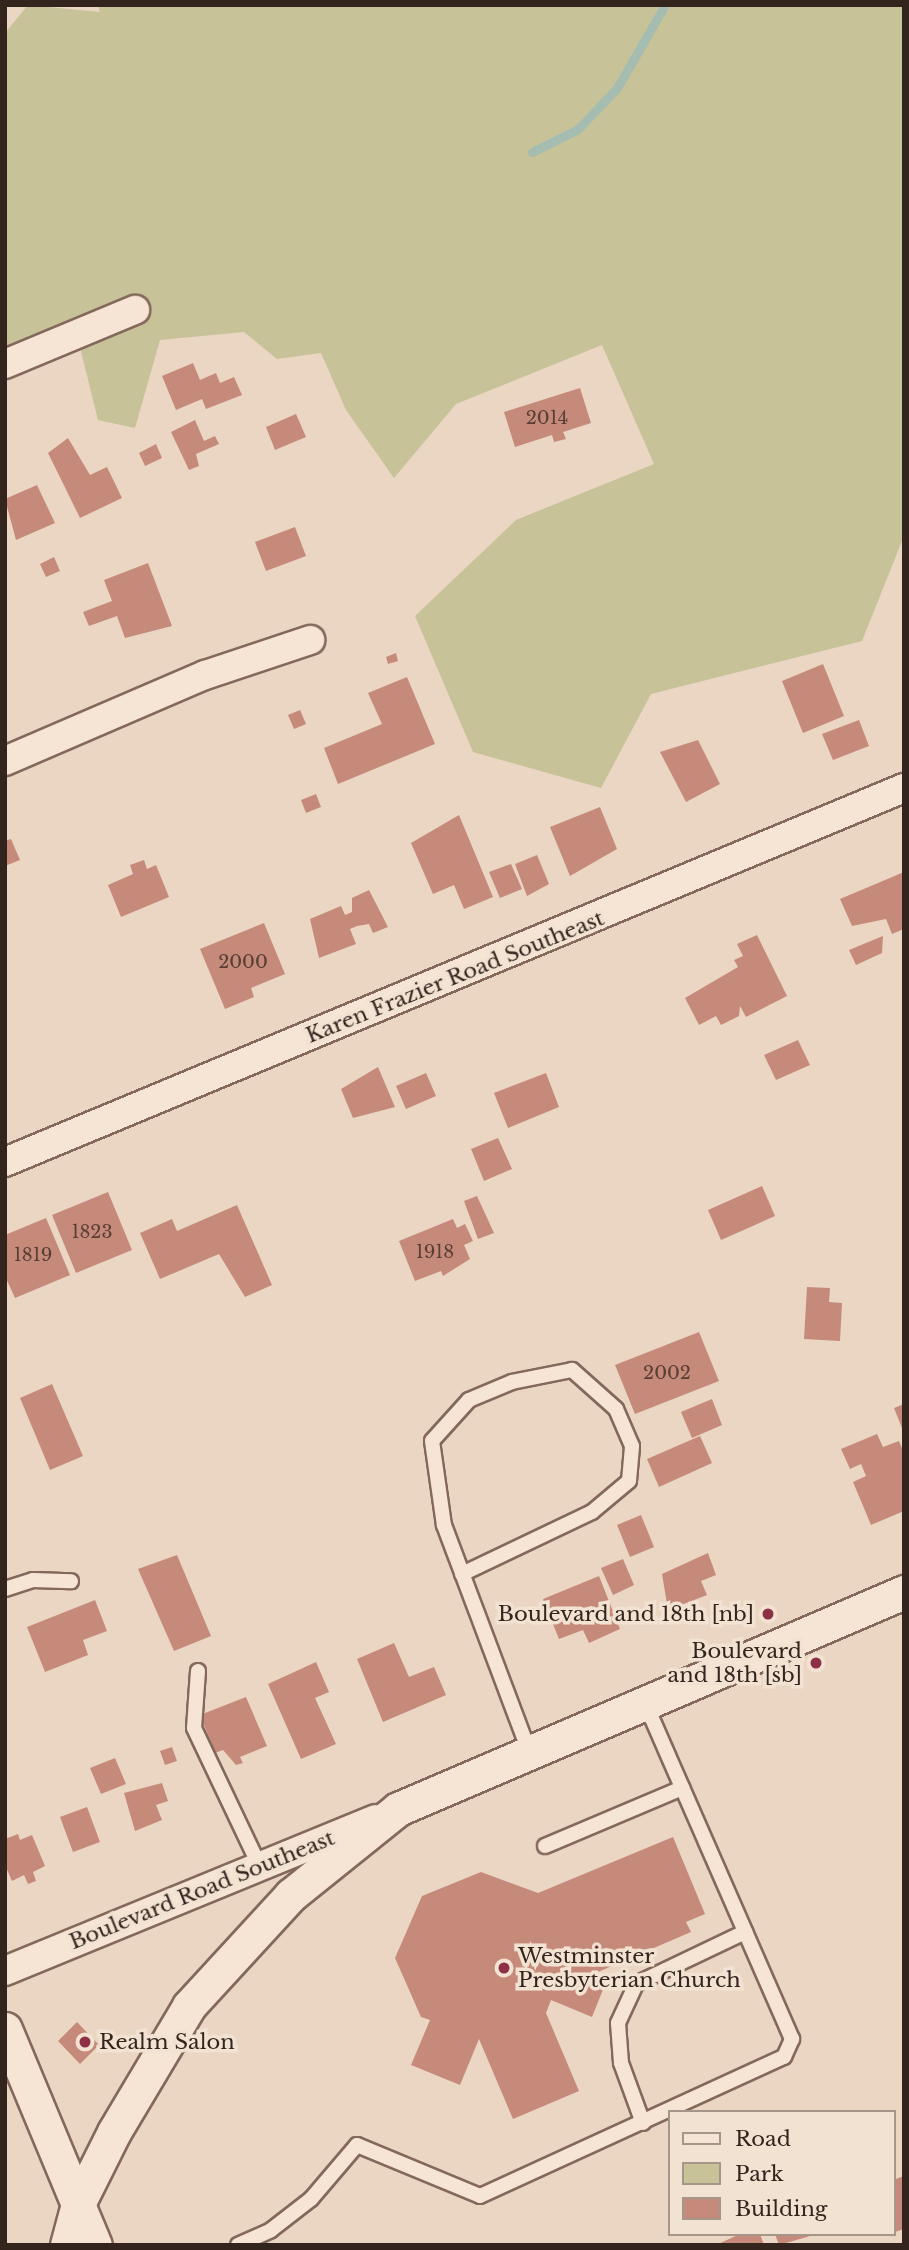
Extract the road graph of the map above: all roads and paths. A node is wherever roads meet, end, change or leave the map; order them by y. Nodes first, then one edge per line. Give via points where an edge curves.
1 (135, 310) dead end
2 (5, 364) edge
3 (310, 640) dead end
4 (5, 761) edge
5 (904, 788) edge
6 (5, 1162) edge
7 (462, 1574) junction
8 (71, 1581) dead end
9 (5, 1589) edge
10 (904, 1592) edge
11 (198, 1671) dead end
12 (644, 1700) junction
13 (529, 1751) junction
14 (682, 1788) junction
15 (398, 1809) junction
16 (545, 1846) dead end
17 (259, 1865) junction
18 (745, 1932) junction
19 (5, 1971) edge
20 (5, 2029) edge
21 (671, 2110) edge
22 (668, 2111) edge
23 (643, 2123) junction
24 (78, 2204) junction
25 (67, 2245) edge
26 (95, 2245) edge
27 (238, 2245) edge

1 - 2 street
3 - 4 street via 205,675
5 - 6 street, Karen Frazier Road Southeast
7 - 7 lane via 444,1525 432,1441 469,1400 512,1382 572,1370 616,1409 632,1446 629,1481 592,1513
7 - 13 lane
8 - 9 lane via 33,1580
10 - 12 street, Boulevard Road Southeast
11 - 17 lane via 194,1728
12 - 13 street, Boulevard Road Southeast
12 - 14 lane
13 - 15 street, Boulevard Road Southeast
14 - 16 lane
14 - 18 lane
15 - 17 street, Boulevard Road Southeast
15 - 24 street, Boulevard Road Southeast via 291,1895 189,2006 153,2059
17 - 19 street, Boulevard Road Southeast
18 - 21 lane via 792,2039 784,2057
18 - 23 lane via 636,1984 618,2023 621,2063
20 - 24 street
22 - 23 lane
23 - 27 lane via 480,2196 357,2145 311,2199 271,2230
24 - 25 street, Boulevard Road Southeast
24 - 26 street

